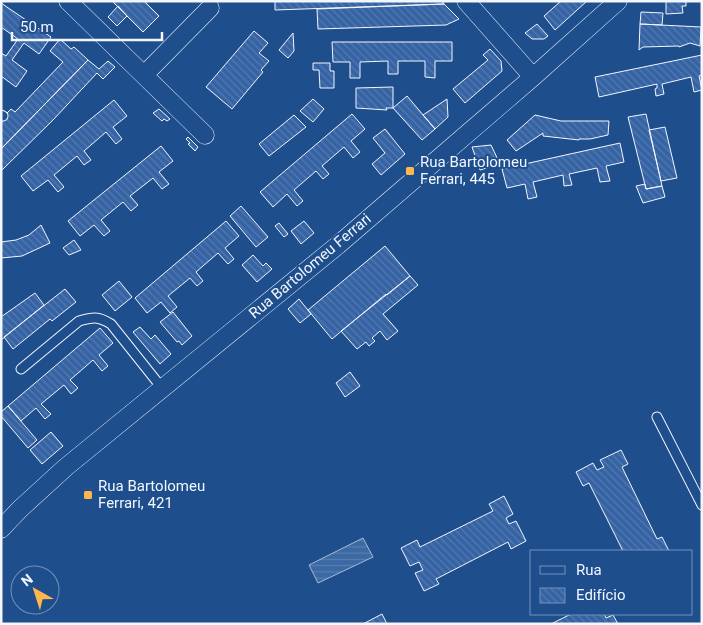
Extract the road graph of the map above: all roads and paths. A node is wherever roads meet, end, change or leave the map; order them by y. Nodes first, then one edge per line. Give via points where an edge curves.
1 (68, 1) edge
2 (466, 1) edge
3 (618, 1) edge
4 (210, 8) dead end
5 (144, 76) junction
6 (533, 77) junction
7 (205, 135) dead end
8 (21, 368) dead end
9 (162, 388) junction
10 (658, 417) dead end
11 (702, 505) edge
12 (1, 529) edge

1 - 5 street
2 - 6 street
3 - 6 street, Rua Bartolomeu Ferrari
4 - 5 street
5 - 7 street
6 - 9 street, Rua Bartolomeu Ferrari via 338,245
8 - 9 lane via 79,321 101,318 110,324
9 - 12 street, Rua Bartolomeu Ferrari via 62,471
10 - 11 lane

